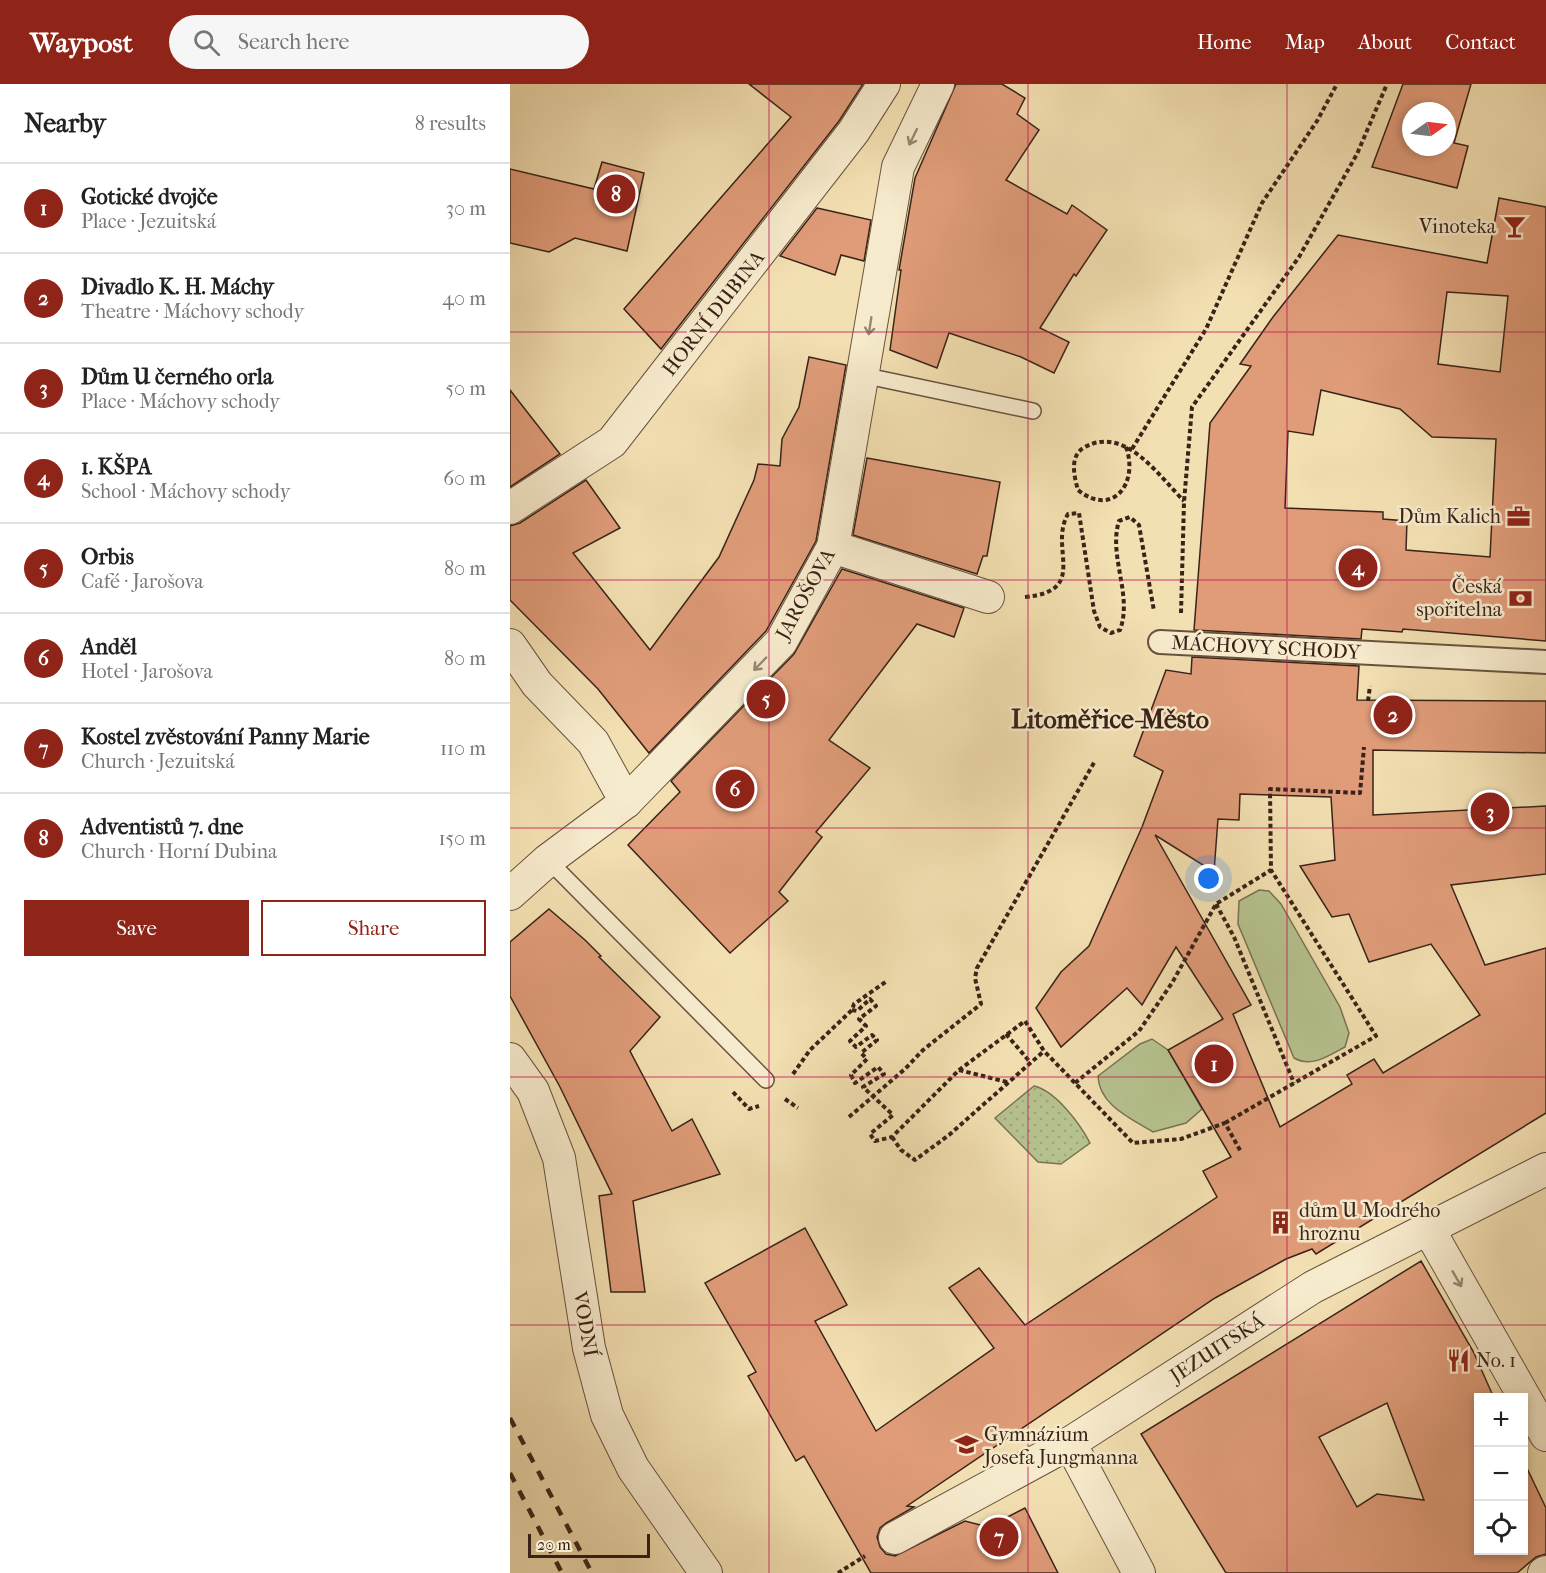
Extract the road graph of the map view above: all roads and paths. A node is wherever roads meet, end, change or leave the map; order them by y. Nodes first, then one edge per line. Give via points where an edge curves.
1 (884, 84) edge
2 (938, 84) edge
3 (1336, 84) edge
4 (1387, 84) edge
5 (862, 375) junction
6 (1033, 411) dead end
7 (1126, 447) junction
8 (1132, 449) junction
9 (1184, 502) junction
10 (510, 508) edge
11 (833, 547) junction
12 (988, 597) joint
13 (1170, 643) junction
14 (510, 645) edge
15 (1546, 662) edge
16 (1364, 747) dead end
17 (1095, 761) dead end
18 (626, 802) junction
19 (548, 860) junction
20 (1270, 870) junction
21 (510, 894) edge
22 (1216, 904) junction
23 (887, 981) dead end
24 (1006, 1034) junction
25 (1044, 1051) junction
26 (510, 1059) edge
27 (1030, 1062) junction
28 (959, 1070) junction
29 (766, 1080) dead end
30 (1008, 1082) junction
31 (1075, 1083) junction
32 (1294, 1083) junction
33 (871, 1097) junction
34 (849, 1117) dead end
35 (1225, 1123) junction
36 (892, 1137) junction
37 (1241, 1152) dead end
38 (1546, 1169) edge
39 (1428, 1228) junction
40 (1546, 1435) edge
41 (1070, 1443) junction
42 (895, 1538) dead end
43 (706, 1573) edge
44 (1139, 1573) edge

1 - 10 street, HORNÍ DUBINA via 854,131 612,442
2 -> 5 street, JAROŠOVA via 898,167
3 - 8 path via 1317,121 1262,204 1206,330
4 - 9 path via 1357,154 1299,257 1192,407
5 - 6 lane
5 - 11 street, JAROŠOVA
7 - 7 path via 1110,441 1093,442 1081,449 1074,461 1078,490 1089,499 1115,498 1130,475 1131,459
7 - 8 path
8 - 9 path
9 - 13 path
11 - 12 street
11 -> 18 street, JAROŠOVA via 781,642
12 - 13 path, MÁCHOVY SCHODY via 1043,596 1057,585 1065,575 1063,524 1068,514 1079,513 1094,611 1100,627 1111,633 1120,630 1126,615 1115,534 1119,521 1130,517 1139,525
13 - 15 street, MÁCHOVY SCHODY
14 - 18 street via 537,684 593,742
16 - 20 path via 1360,793 1270,789
17 - 33 path via 977,968 975,978 981,1004
18 - 19 street, JAROŠOVA
19 - 21 street, JAROŠOVA
19 - 29 lane
20 - 22 path
20 - 32 path via 1376,1035
22 - 31 path via 1172,983 1139,1030
22 - 32 path via 1234,937
23 - 33 path via 864,996 852,1010 857,1011 870,999 876,1006 860,1019 866,1026 850,1041 856,1047 872,1035 877,1040 861,1053 867,1059 850,1075 855,1083 878,1066 884,1074 863,1088
24 - 25 path via 1025,1020
24 - 27 path
24 - 28 path
25 - 27 path
25 - 31 path
26 - 43 street, VODNÍ via 533,1091 559,1158 589,1348 607,1415 633,1468
27 - 30 path
28 - 30 path
28 - 36 path
30 - 36 path via 915,1160
31 - 35 path via 1132,1143 1181,1140
32 - 35 path
33 - 34 path
33 - 36 path via 893,1115 870,1134 874,1141
35 - 37 path
38 - 39 street, JEZUITSKÁ
39 -> 40 street
39 - 41 street, JEZUITSKÁ via 1313,1287
41 - 42 street, JEZUITSKÁ
41 - 44 street

